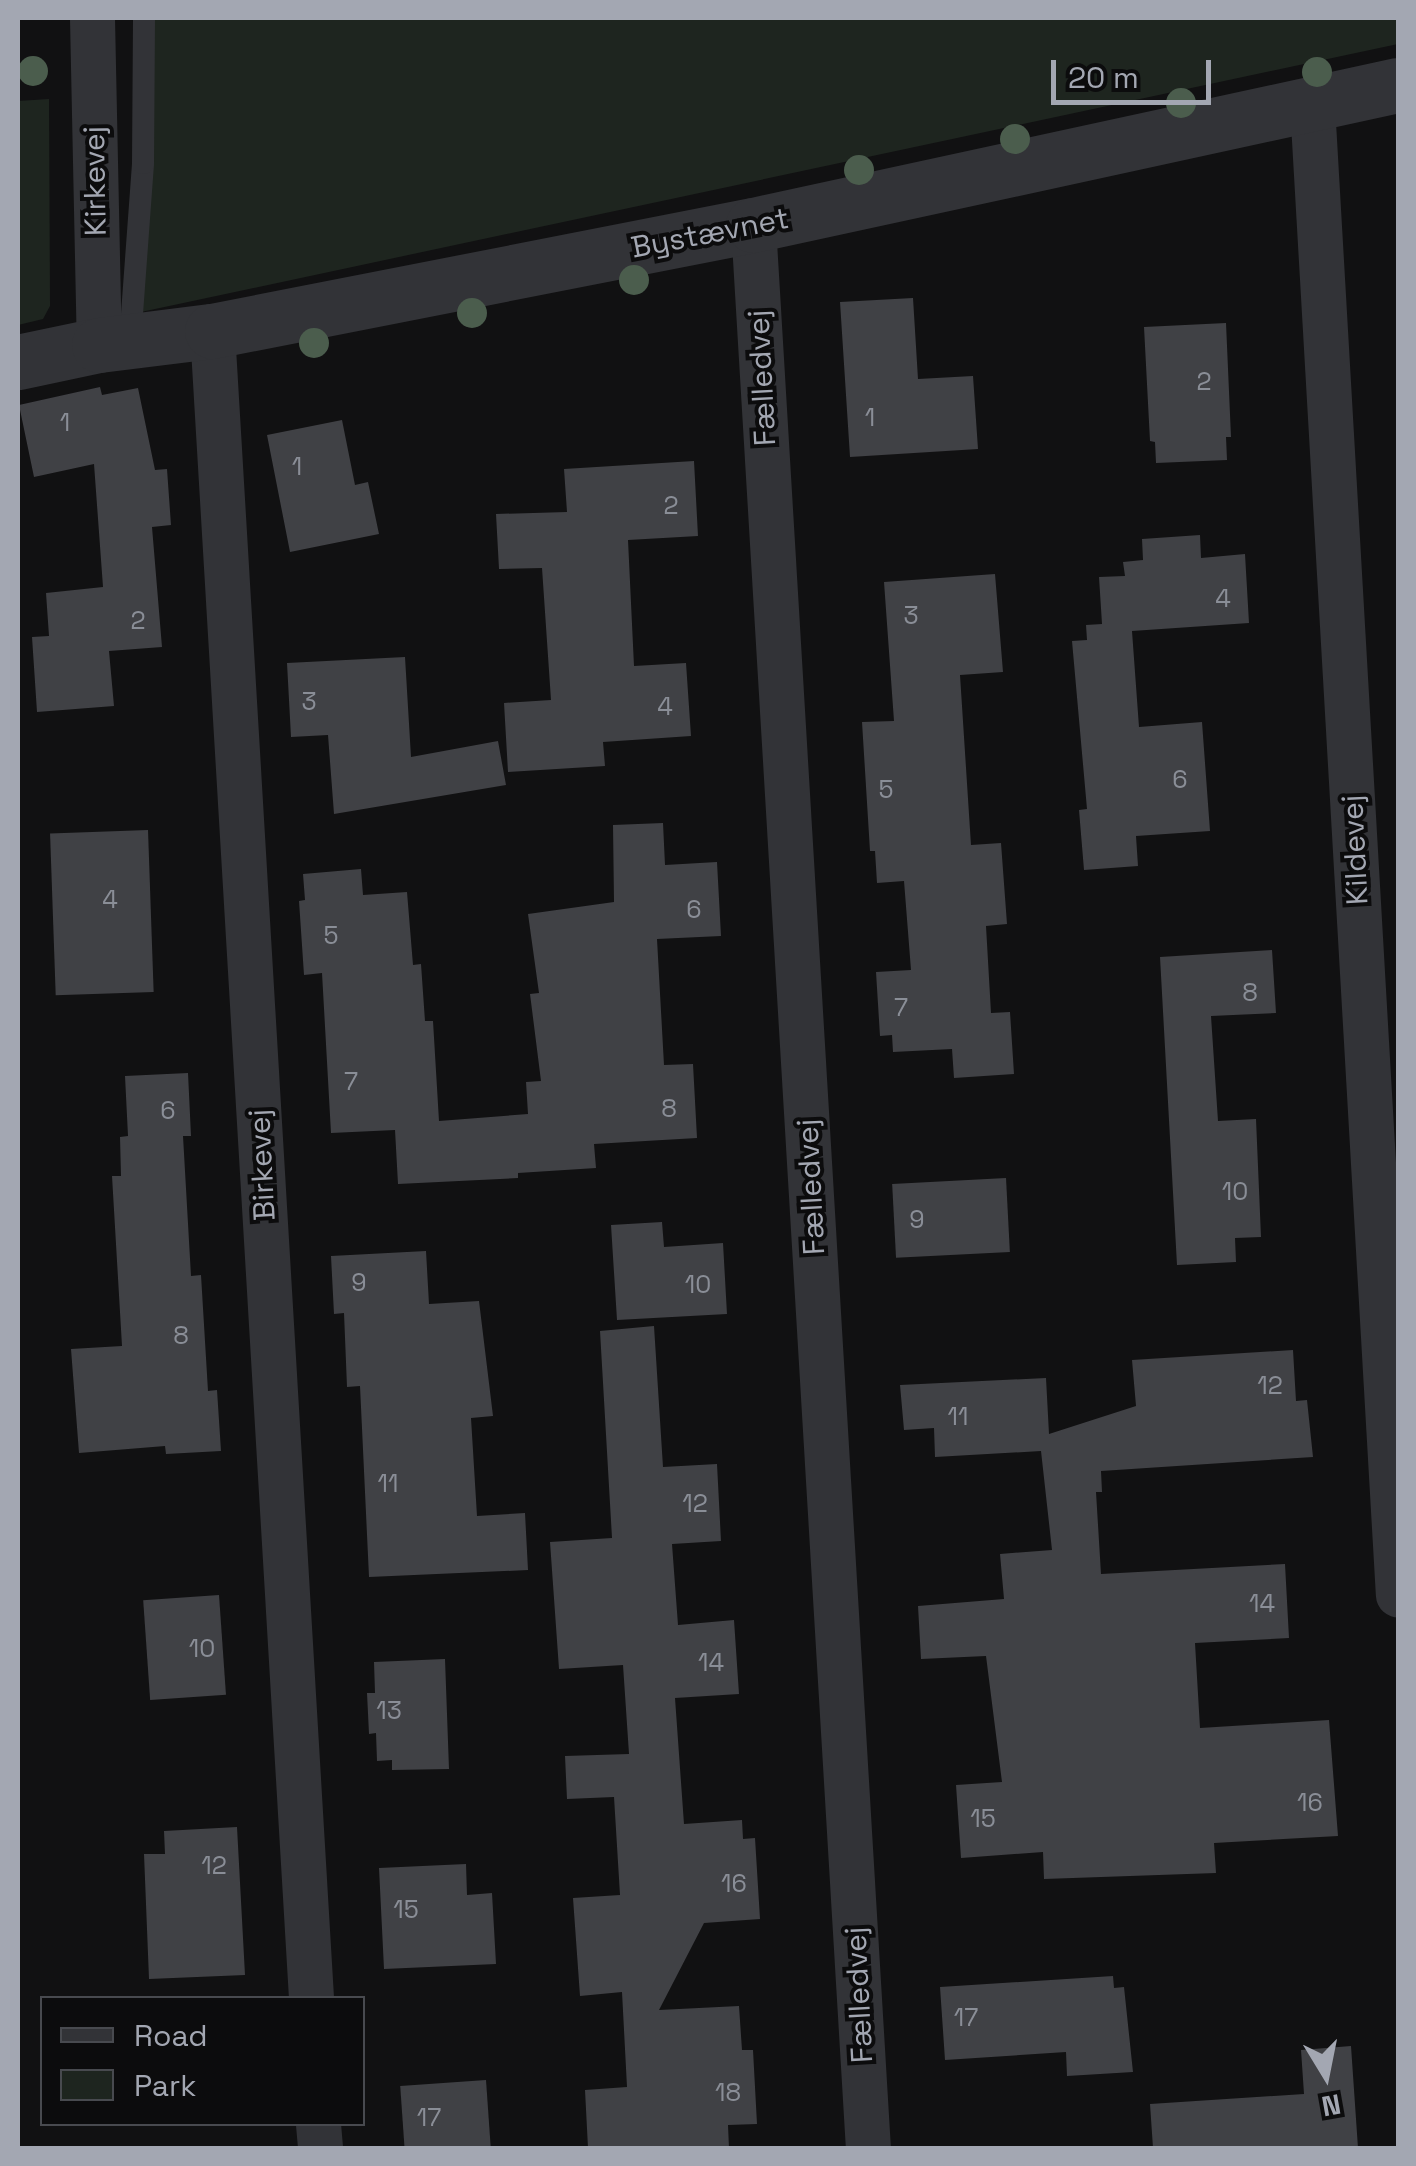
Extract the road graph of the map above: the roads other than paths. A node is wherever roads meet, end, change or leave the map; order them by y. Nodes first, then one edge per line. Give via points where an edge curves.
1 (92, 18) edge
2 (144, 18) edge
3 (1398, 85) edge
4 (1312, 105) junction
5 (753, 225) junction
6 (212, 332) junction
7 (114, 343) junction
8 (18, 362) edge
9 (1398, 1595) edge
10 (311, 1996) edge
11 (868, 2148) edge

1 - 7 street, Kirkevej
2 - 7 lane via 143,163
3 - 4 street, Bystævnet
4 - 5 street, Bystævnet
4 - 9 street, Kildevej
5 - 6 street, Bystævnet
5 - 11 street, Fælledvej
6 - 7 street, Bystævnet
6 - 10 street, Birkevej
7 - 8 street, Bystævnet

